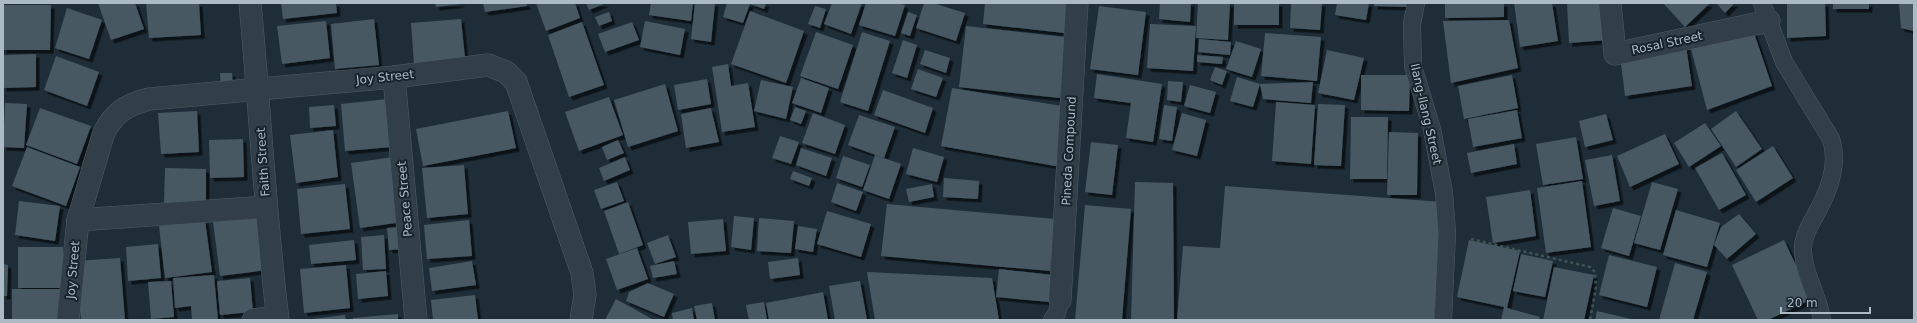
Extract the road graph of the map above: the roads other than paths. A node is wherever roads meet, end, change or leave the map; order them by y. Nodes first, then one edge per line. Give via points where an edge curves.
1 (250, 3) edge
2 (1077, 3) edge
3 (1416, 3) edge
4 (1610, 3) edge
5 (1766, 12) edge
6 (394, 77) junction
7 (258, 89) junction
8 (266, 207) junction
9 (78, 220) junction
10 (1060, 300) joint
11 (277, 319) edge
12 (68, 320) edge
13 (253, 320) edge
14 (416, 320) edge
15 (581, 320) edge
16 (1052, 320) edge
17 (1443, 320) edge
18 (1822, 320) edge

1 - 7 street, Faith Street
2 - 10 street, Pineda Compound
3 - 17 lane, Ilang-Ilang Street via 1412,24 1413,66 1432,129 1444,193 1447,233
4 - 5 street, Rosal Street via 1615,54
5 - 18 lane via 1784,62 1834,150 1827,192 1805,235 1803,248 1805,265 1820,306
6 - 7 street, Joy Street
6 - 14 street, Peace Street
6 - 15 street, Joy Street via 488,65 506,72 516,82 582,273 585,295
7 - 8 street, Faith Street
7 - 9 street, Joy Street via 149,99 133,103 119,112 109,122 103,135
8 - 9 street
8 - 11 street, Faith Street
9 - 12 street, Joy Street
10 - 16 lane via 1057,313
11 - 13 street

